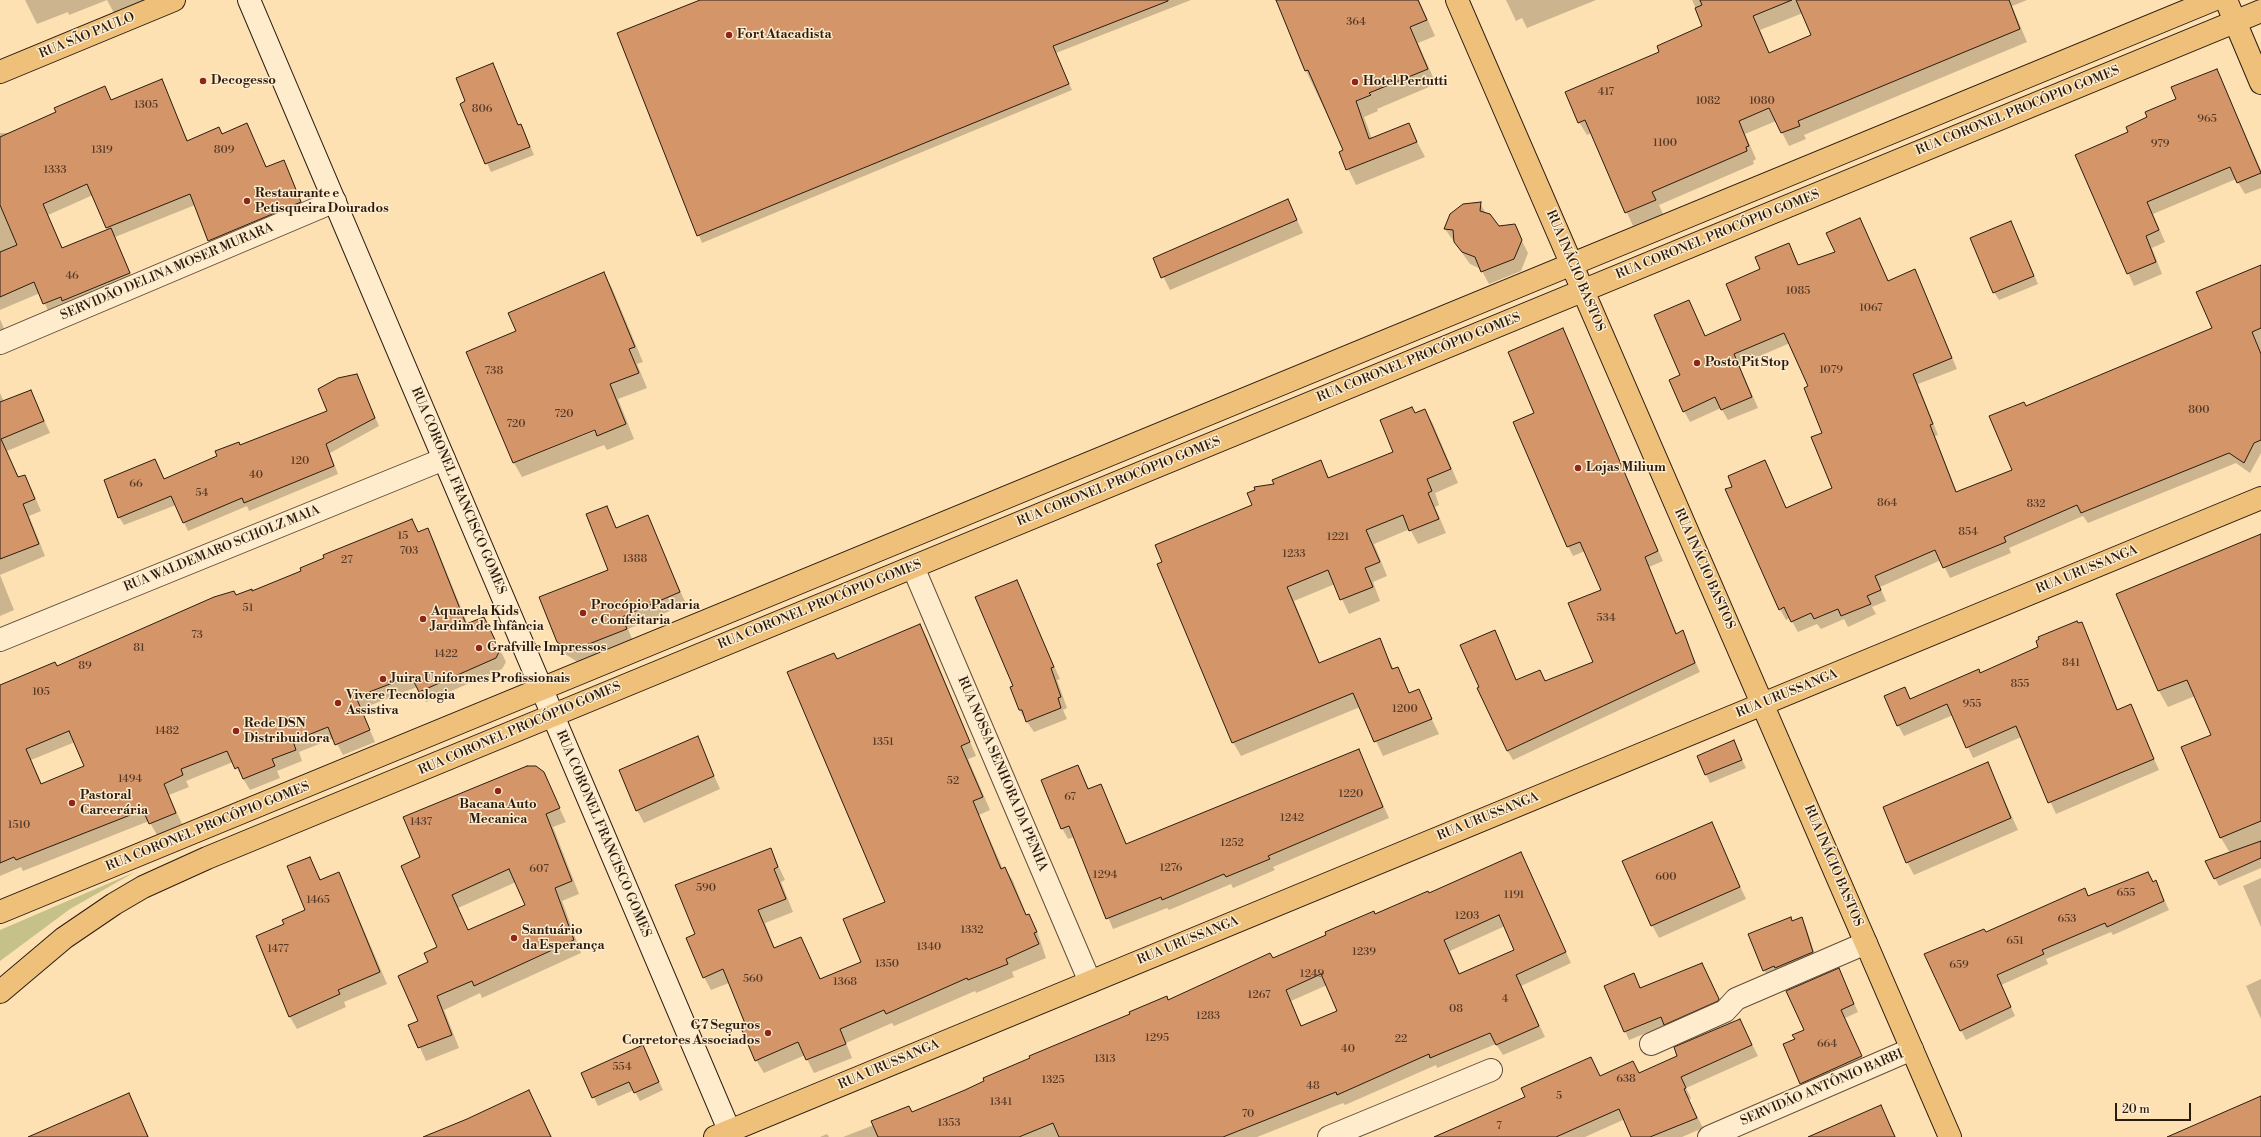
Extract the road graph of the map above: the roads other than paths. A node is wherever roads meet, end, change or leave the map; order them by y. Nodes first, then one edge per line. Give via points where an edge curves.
1 (174, 0) edge
2 (249, 0) edge
3 (1457, 0) edge
4 (2213, 0) edge
5 (2226, 0) edge
6 (2261, 11) edge
7 (2235, 22) junction
8 (0, 72) edge
9 (2261, 83) edge
10 (335, 201) junction
11 (1572, 264) junction
12 (1583, 291) junction
13 (0, 343) edge
14 (444, 459) junction
15 (2261, 498) edge
16 (913, 567) junction
17 (0, 640) edge
18 (541, 688) junction
19 (1763, 704) junction
20 (552, 715) junction
21 (0, 912) edge
22 (1866, 943) junction
23 (1090, 982) junction
24 (0, 992) edge
25 (1650, 1044) dead end
26 (1912, 1049) junction
27 (1491, 1070) dead end
28 (725, 1135) edge
29 (1329, 1137) edge
30 (1709, 1137) edge
31 (1950, 1137) edge

1 - 8 main road, RUA SÃO PAULO
2 - 10 street, RUA CORONEL FRANCISCO GOMES
3 - 11 main road, RUA INÁCIO BASTOS
4 - 11 main road, RUA CORONEL PROCÓPIO GOMES
5 - 7 main road
6 - 7 main road, RUA CORONEL PROCÓPIO GOMES
7 - 9 main road
7 - 12 main road, RUA CORONEL PROCÓPIO GOMES
10 - 13 street, SERVIDÃO DELINA MOSER MURARA
10 - 14 street, RUA CORONEL FRANCISCO GOMES
11 - 12 main road, RUA INÁCIO BASTOS
11 - 18 main road, RUA CORONEL PROCÓPIO GOMES
12 - 16 main road, RUA CORONEL PROCÓPIO GOMES
12 - 19 main road, RUA INÁCIO BASTOS
14 - 17 street, RUA WALDEMARO SCHOLZ MAIA
14 - 18 street, RUA CORONEL FRANCISCO GOMES
15 - 19 main road, RUA URUSSANGA
16 - 20 main road, RUA CORONEL PROCÓPIO GOMES
16 - 23 street, RUA NOSSA SENHORA DA PENHA
18 - 20 street, RUA CORONEL FRANCISCO GOMES
18 - 21 main road, RUA CORONEL PROCÓPIO GOMES
19 - 22 main road, RUA INÁCIO BASTOS
19 - 23 main road, RUA URUSSANGA
20 - 24 main road, RUA CORONEL PROCÓPIO GOMES via 143,887 64,938
20 - 28 street, RUA CORONEL FRANCISCO GOMES
22 - 25 street via 1736,999 1725,1011
22 - 26 main road, RUA INÁCIO BASTOS
23 - 28 main road, RUA URUSSANGA
26 - 30 street, SERVIDÃO ANTÔNIO BARBI
26 - 31 main road, RUA INÁCIO BASTOS
27 - 29 street

